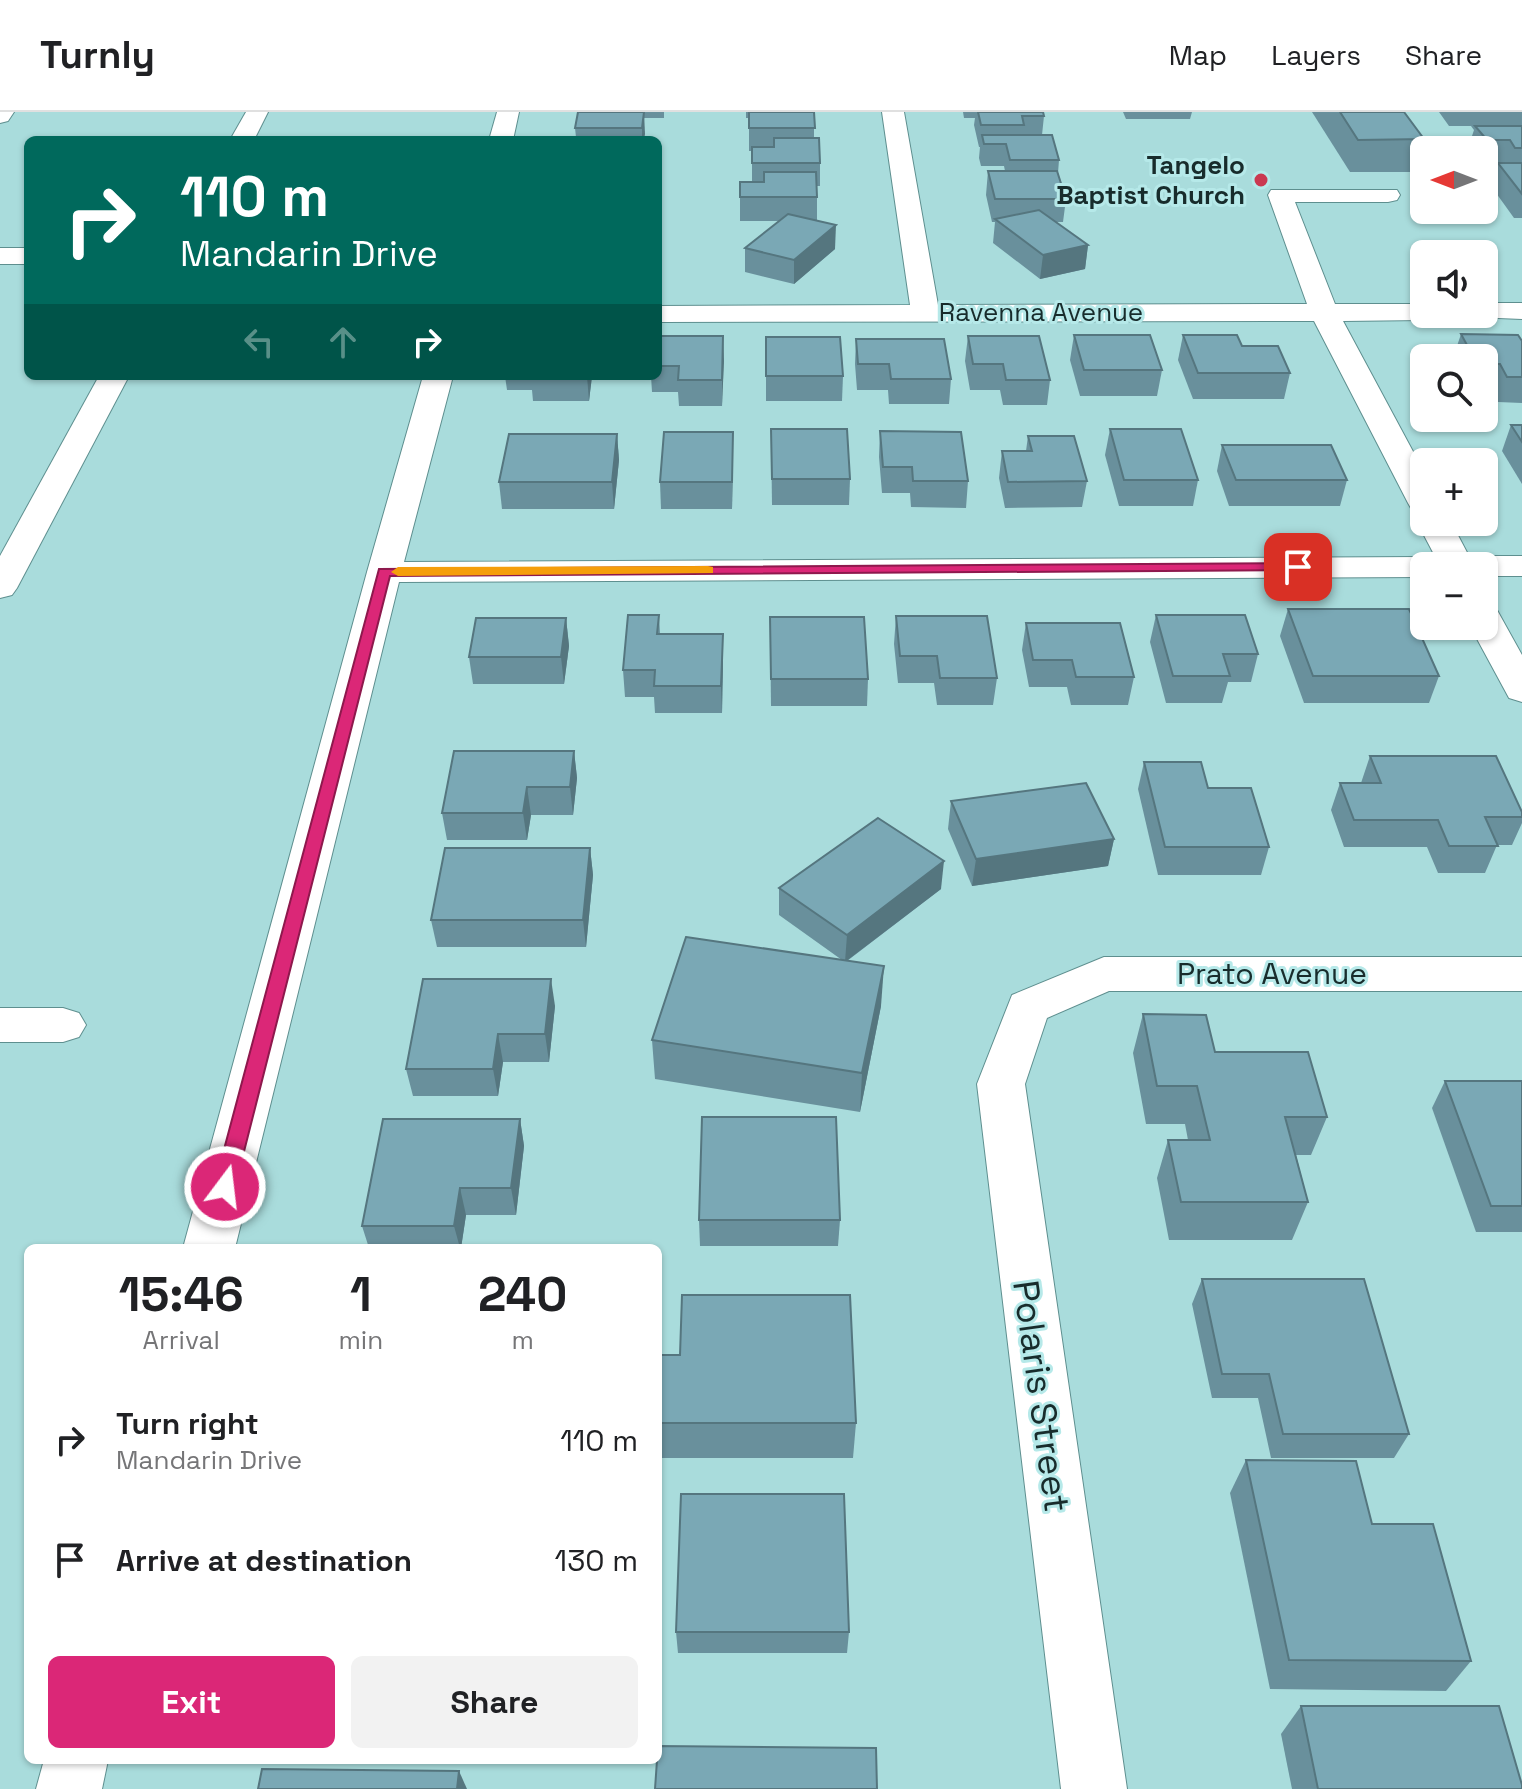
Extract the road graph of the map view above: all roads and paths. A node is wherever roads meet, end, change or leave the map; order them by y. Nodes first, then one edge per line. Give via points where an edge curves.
1 (257, 112) edge
2 (508, 112) edge
3 (893, 112) edge
4 (244, 136) edge
5 (502, 136) edge
6 (1388, 195) dead end
7 (0, 256) edge
8 (24, 256) edge
9 (1498, 311) edge
10 (1522, 311) edge
11 (925, 312) junction
12 (1324, 312) junction
13 (1410, 312) edge
14 (662, 314) edge
15 (112, 380) edge
16 (437, 380) edge
17 (1410, 476) edge
18 (1498, 566) edge
19 (1522, 566) edge
20 (1410, 567) edge
21 (384, 572) junction
22 (0, 588) edge
23 (1496, 640) edge
24 (1522, 690) edge
25 (1522, 974) edge
26 (1028, 1007) joint
27 (0, 1025) edge
28 (63, 1025) dead end
29 (210, 1244) edge
30 (75, 1764) edge
31 (69, 1789) edge
32 (1094, 1789) edge

1 - 4 street
2 - 5 street
3 - 11 street
6 - 12 street via 1280,195
7 - 8 street
9 - 10 street
11 - 12 street, Ravenna Avenue
11 - 14 street, Ravenna Avenue
12 - 13 street, Ravenna Avenue
12 - 17 street
15 - 22 street
16 - 21 street
18 - 19 street
20 - 21 street
21 - 29 street
23 - 24 street
25 - 26 street, Prato Avenue via 1104,974
26 - 32 street, Polaris Street via 1001,1084
27 - 28 street
30 - 31 street

